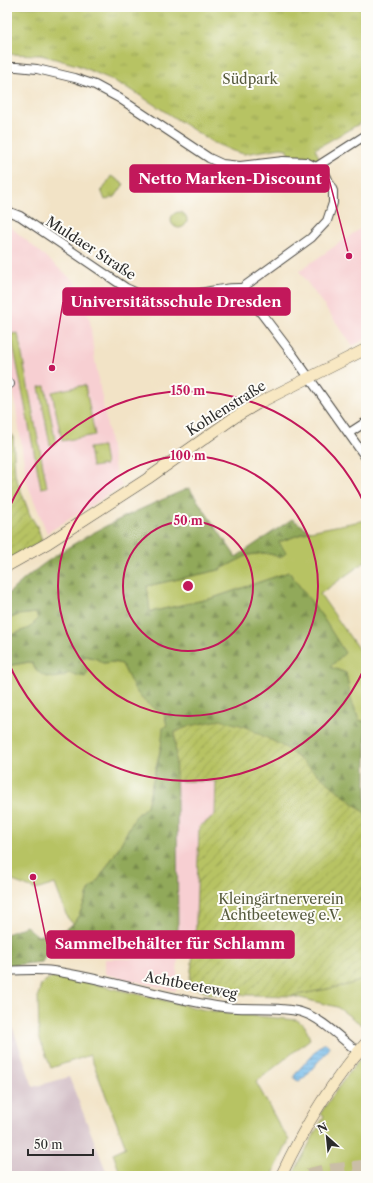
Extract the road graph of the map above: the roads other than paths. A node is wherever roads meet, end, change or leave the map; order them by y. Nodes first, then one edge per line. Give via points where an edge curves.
1 (7, 67) edge
2 (366, 135) edge
3 (316, 167) junction
4 (7, 211) edge
5 (242, 288) junction
6 (366, 349) edge
7 (308, 378) junction
8 (366, 422) edge
9 (349, 433) junction
10 (366, 458) edge
11 (7, 566) edge
12 (7, 971) edge
13 (362, 1048) edge
14 (281, 1176) edge

1 - 3 street via 37,69 95,85 119,98 208,158 222,164 240,166 292,161 306,162
2 - 3 street
3 - 5 street via 326,175 333,191 333,204 328,221 311,238
4 - 5 street, Muldaer Straße via 20,216 126,288 146,297 168,298 228,287
5 - 7 street
6 - 7 street, Kohlenstraße
7 - 9 street
7 - 11 street, Kohlenstraße via 235,418 147,479 48,543
8 - 9 street
9 - 10 street
12 - 13 street, Achtbeeteweg via 52,971 218,1007 301,1012
13 - 14 street via 312,1118

